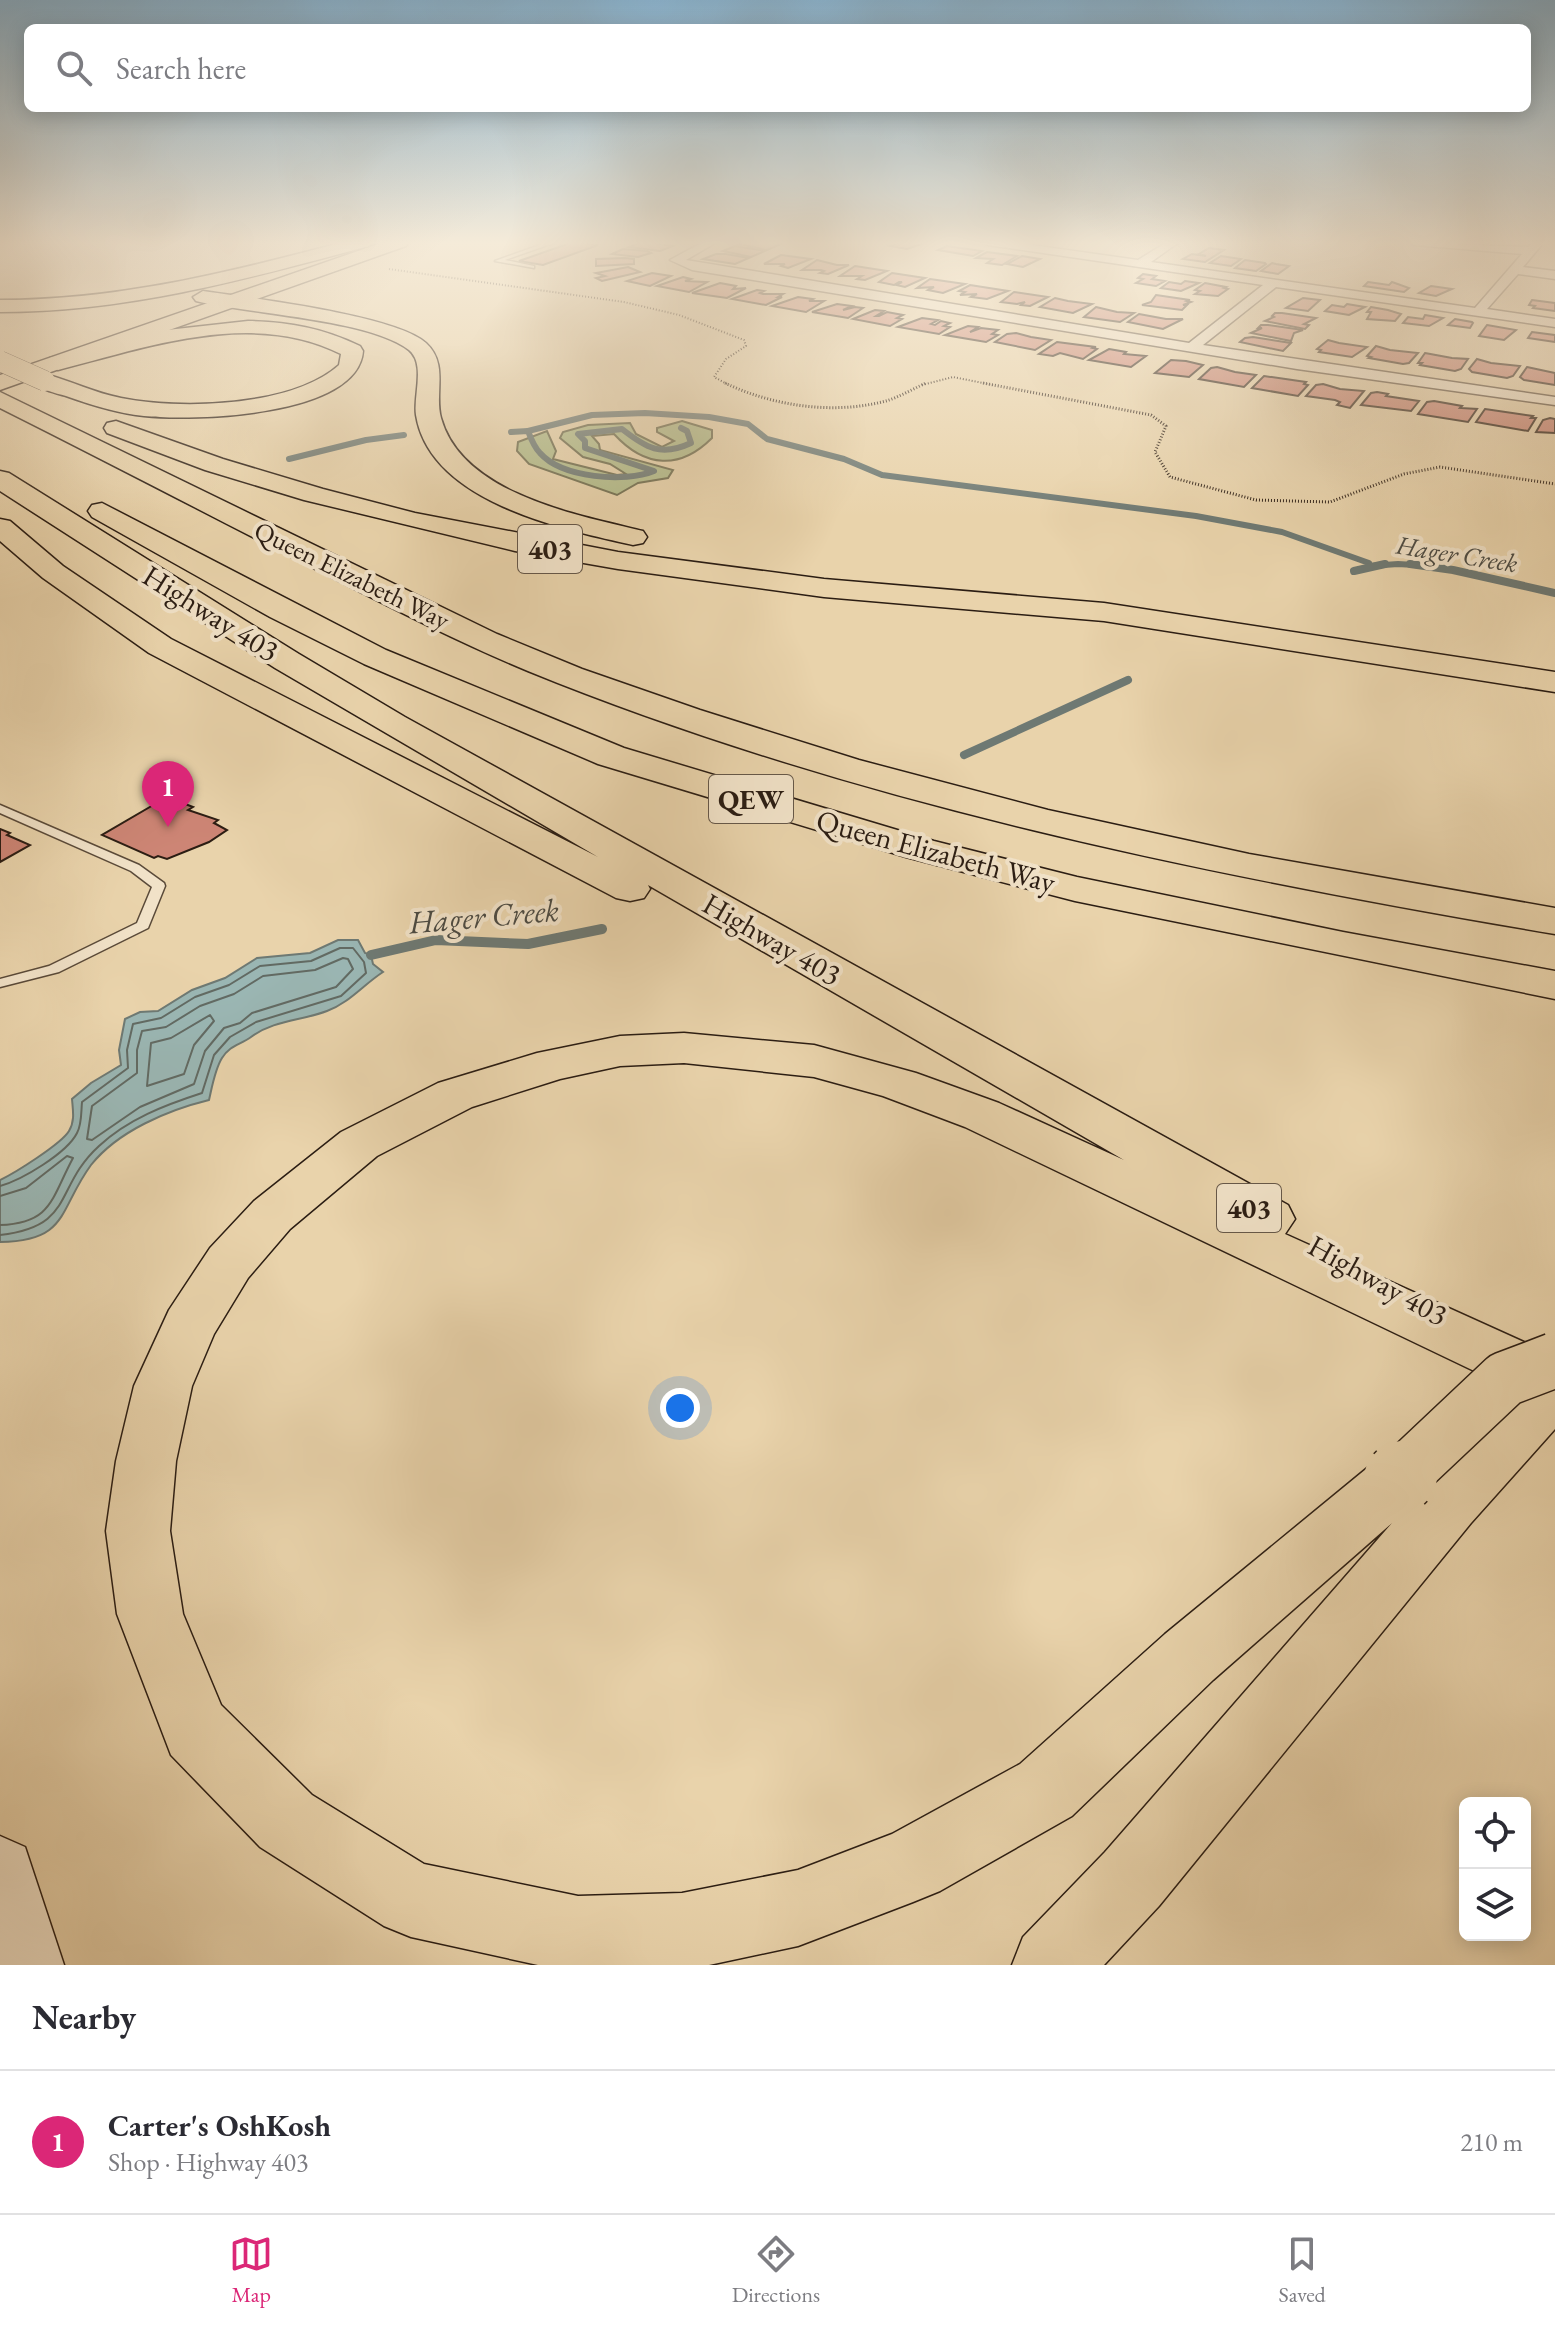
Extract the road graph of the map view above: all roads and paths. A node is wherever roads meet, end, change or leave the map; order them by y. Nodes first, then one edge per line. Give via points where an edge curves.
1 (101, 334) edge
2 (136, 334) edge
3 (200, 334) edge
4 (317, 334) edge
5 (393, 334) edge
6 (729, 334) edge
7 (1104, 334) edge
8 (1209, 334) edge
9 (1191, 348) junction
10 (0, 364) edge
11 (20, 383) edge
12 (1555, 401) edge
13 (0, 462) edge
14 (0, 479) edge
15 (1555, 484) edge
16 (0, 527) edge
17 (0, 562) edge
18 (1101, 612) junction
19 (160, 646) junction
20 (1555, 682) edge
21 (0, 809) edge
22 (1555, 921) edge
23 (0, 983) edge
24 (1555, 985) edge
25 (944, 1037) junction
26 (1555, 1360) edge
27 (1555, 1384) edge
28 (1424, 1491) junction
29 (0, 1872) edge
30 (26, 1965) edge
31 (1051, 1965) edge

1 - 10 main road
2 - 11 main road
3 - 11 main road via 133,343
4 - 11 main road via 352,351 351,365 320,387 273,402 145,409
5 - 18 main road via 418,347 429,379 428,416 441,448 475,480 521,505 657,542
6 - 15 path via 746,346 726,359 714,377 756,398 824,408 855,405 886,401 932,380 953,377 1151,415 1166,426 1155,452 1170,477 1256,500 1330,502 1404,474 1440,467
7 - 9 street
8 - 9 street
9 - 12 street
10 - 11 main road, bridge
11 - 18 main road, 403 via 195,459 442,529 715,575
11 - 22 main road, Queen Elizabeth Way / QEW via 404,602 513,653 632,699 815,759 1149,846
13 - 24 main road, Queen Elizabeth Way / QEW via 22,466 375,657 611,756 920,849 1075,889
14 - 25 main road, Highway 403 / 403 via 379,716
16 - 19 main road via 53,572
17 - 19 main road
18 - 20 main road, 403
19 - 25 main road via 544,847 862,1004
21 - 23 lane via 135,868 159,886 143,925 54,969
25 - 27 main road, Highway 403 / 403
26 - 28 main road, bridge via 1505,1379
27 - 28 main road
27 - 28 main road via 982,1115 899,1084 814,1061 684,1048 620,1051 554,1064 455,1095 359,1144 272,1215 229,1263 189,1326 163,1386 146,1461 138,1531 150,1614 196,1730 286,1821 411,1899 578,1935 682,1932 798,1908 913,1864 1046,1790 1189,1657
28 - 31 main road via 1132,1879
29 - 30 street

